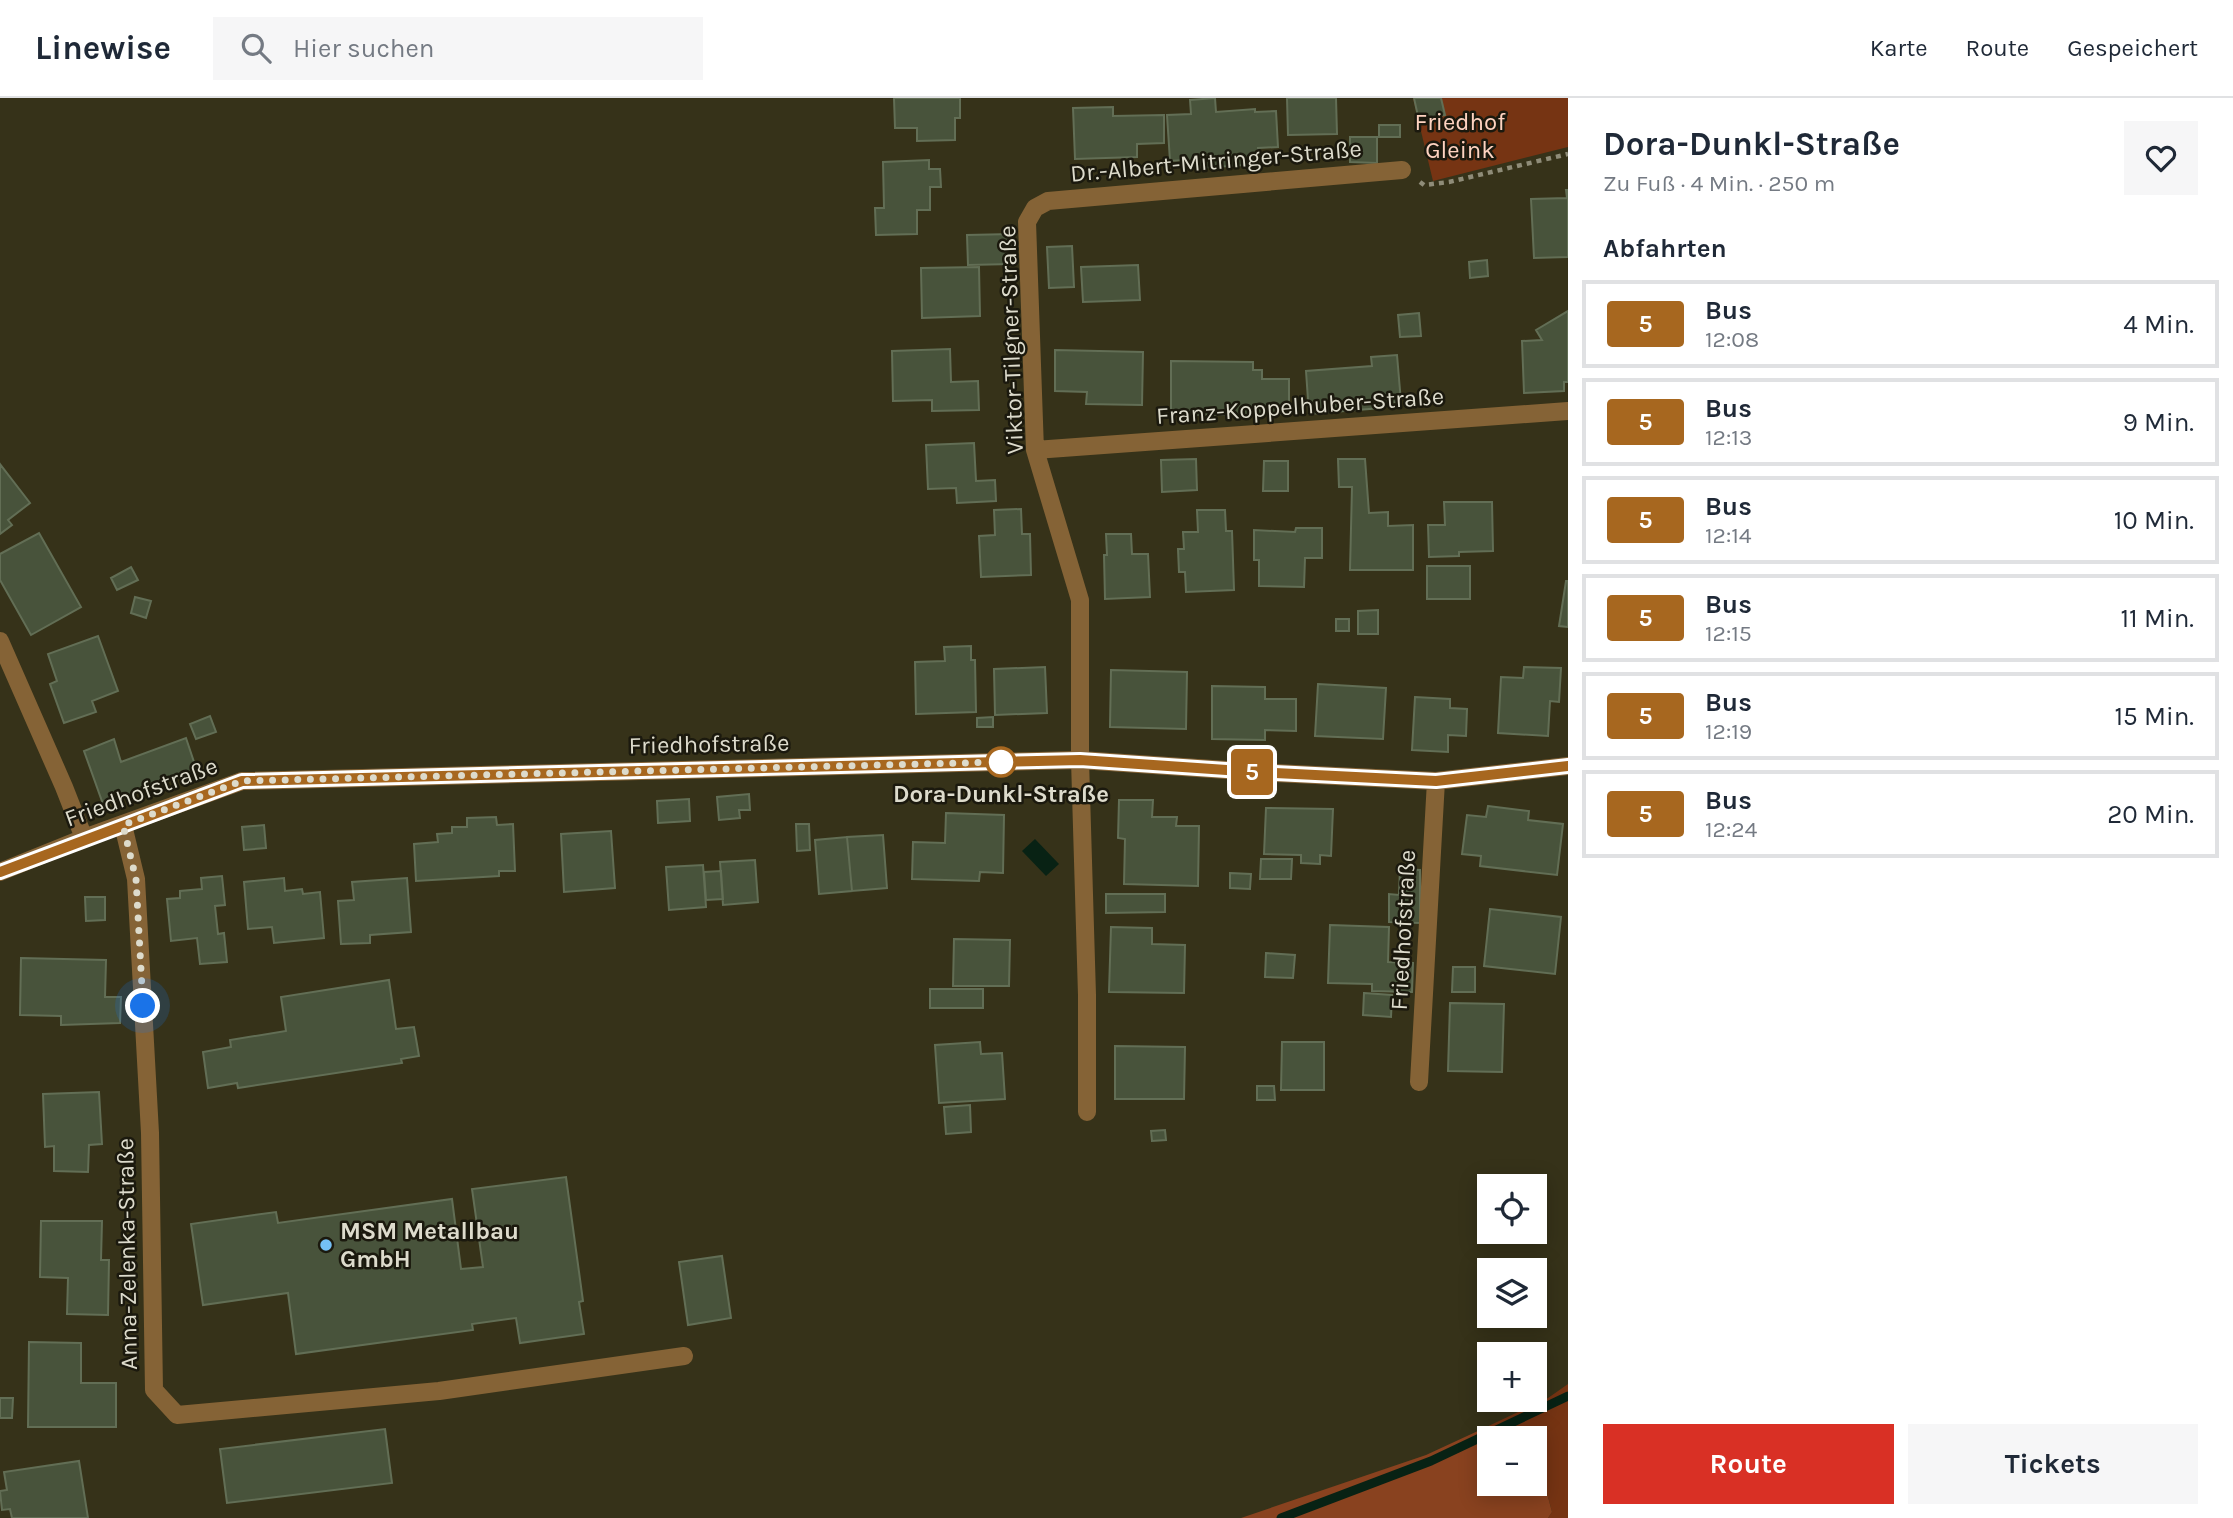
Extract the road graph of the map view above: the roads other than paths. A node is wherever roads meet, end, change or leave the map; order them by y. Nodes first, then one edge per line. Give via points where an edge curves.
1 (1402, 170) road end
2 (1035, 208) joint
3 (1568, 411) edge
4 (1035, 450) junction
5 (0, 641) edge
6 (1080, 760) junction
7 (1568, 766) edge
8 (1436, 781) junction
9 (123, 825) junction
10 (84, 838) junction
11 (0, 872) edge
12 (1419, 1082) dead end
13 (1087, 1112) dead end
14 (684, 1356) dead end

1 - 2 street, Dr.-Albert-Mitringer-Straße via 1048,201
2 - 4 street, Viktor-Tilgner-Straße via 1027,222
3 - 4 street, Franz-Koppelhuber-Straße
4 - 6 street, Viktor-Tilgner-Straße via 1080,600
5 - 10 street
6 - 8 street, Friedhofstraße
6 - 9 street, Friedhofstraße via 242,781
6 - 13 street
7 - 8 street, Friedhofstraße
8 - 12 street, Friedhofstraße
9 - 10 street, Friedhofstraße
9 - 14 street, Anna-Zelenka-Straße via 136,879 150,1133 154,1390 177,1415 439,1391
10 - 11 street, Friedhofstraße

